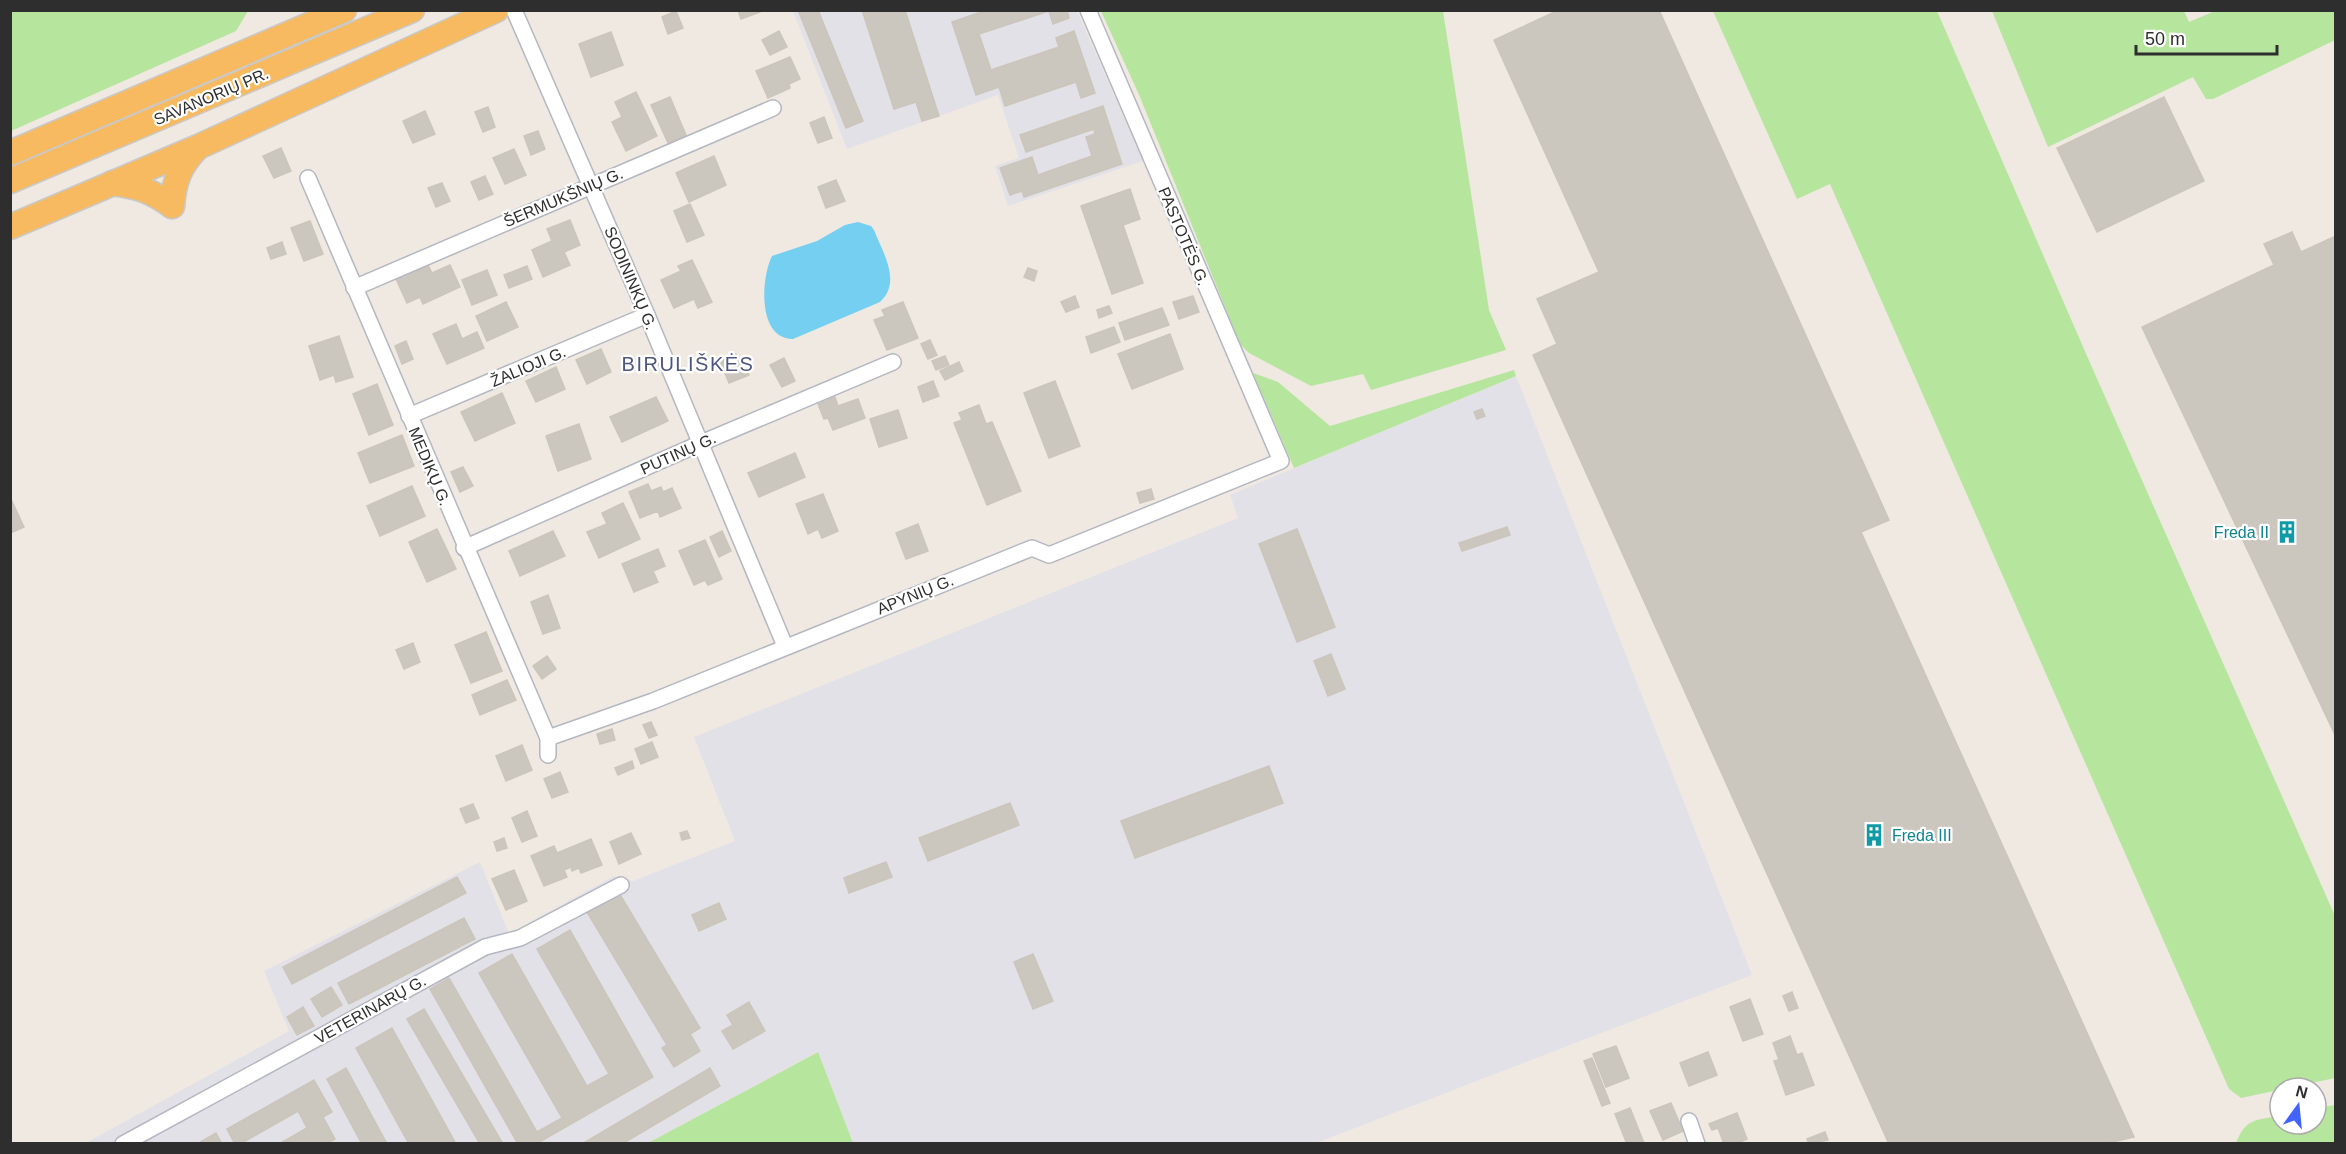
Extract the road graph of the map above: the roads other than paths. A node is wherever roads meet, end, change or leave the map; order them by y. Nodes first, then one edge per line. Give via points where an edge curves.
1 (344, 10) edge
2 (412, 10) edge
3 (496, 10) edge
4 (514, 10) edge
5 (1088, 10) edge
6 (773, 108) dead end
7 (198, 147) junction
8 (10, 153) edge
9 (308, 178) dead end
10 (10, 181) edge
11 (112, 183) junction
12 (591, 184) junction
13 (10, 226) edge
14 (354, 288) junction
15 (647, 315) junction
16 (893, 362) dead end
17 (409, 416) junction
18 (701, 442) junction
19 (1281, 461) joint
20 (464, 548) junction
21 (785, 646) junction
22 (548, 738) junction
23 (548, 755) dead end
24 (621, 885) dead end
25 (1689, 1121) dead end
26 (123, 1143) edge
27 (1697, 1143) edge

1 - 8 highway, SAVANORIŲ PR.
2 - 10 highway, SAVANORIŲ PR.
3 - 7 highway
4 - 12 street, SODININKŲ G.
5 - 19 street, PASTOTĖS G.
6 - 12 street, ŠERMUKŠNIŲ G.
7 - 11 highway
7 - 11 highway via 181,166 172,206 137,186
9 - 14 street, MEDIKŲ G.
11 - 13 highway
12 - 14 street, ŠERMUKŠNIŲ G.
12 - 15 street, SODININKŲ G.
14 - 17 street, MEDIKŲ G.
15 - 17 street, ŽALIOJI G.
15 - 18 street, SODININKŲ G.
16 - 18 street, PUTINŲ G.
17 - 20 street, MEDIKŲ G.
18 - 20 street, PUTINŲ G.
18 - 21 street, SODININKŲ G.
19 - 21 street, APYNIŲ G. via 1049,555 1032,548
20 - 22 street, MEDIKŲ G.
21 - 22 street, APYNIŲ G. via 653,701
22 - 23 street, MEDIKŲ G.
24 - 26 street, VETERINARŲ G. via 520,938 485,947
25 - 27 street

